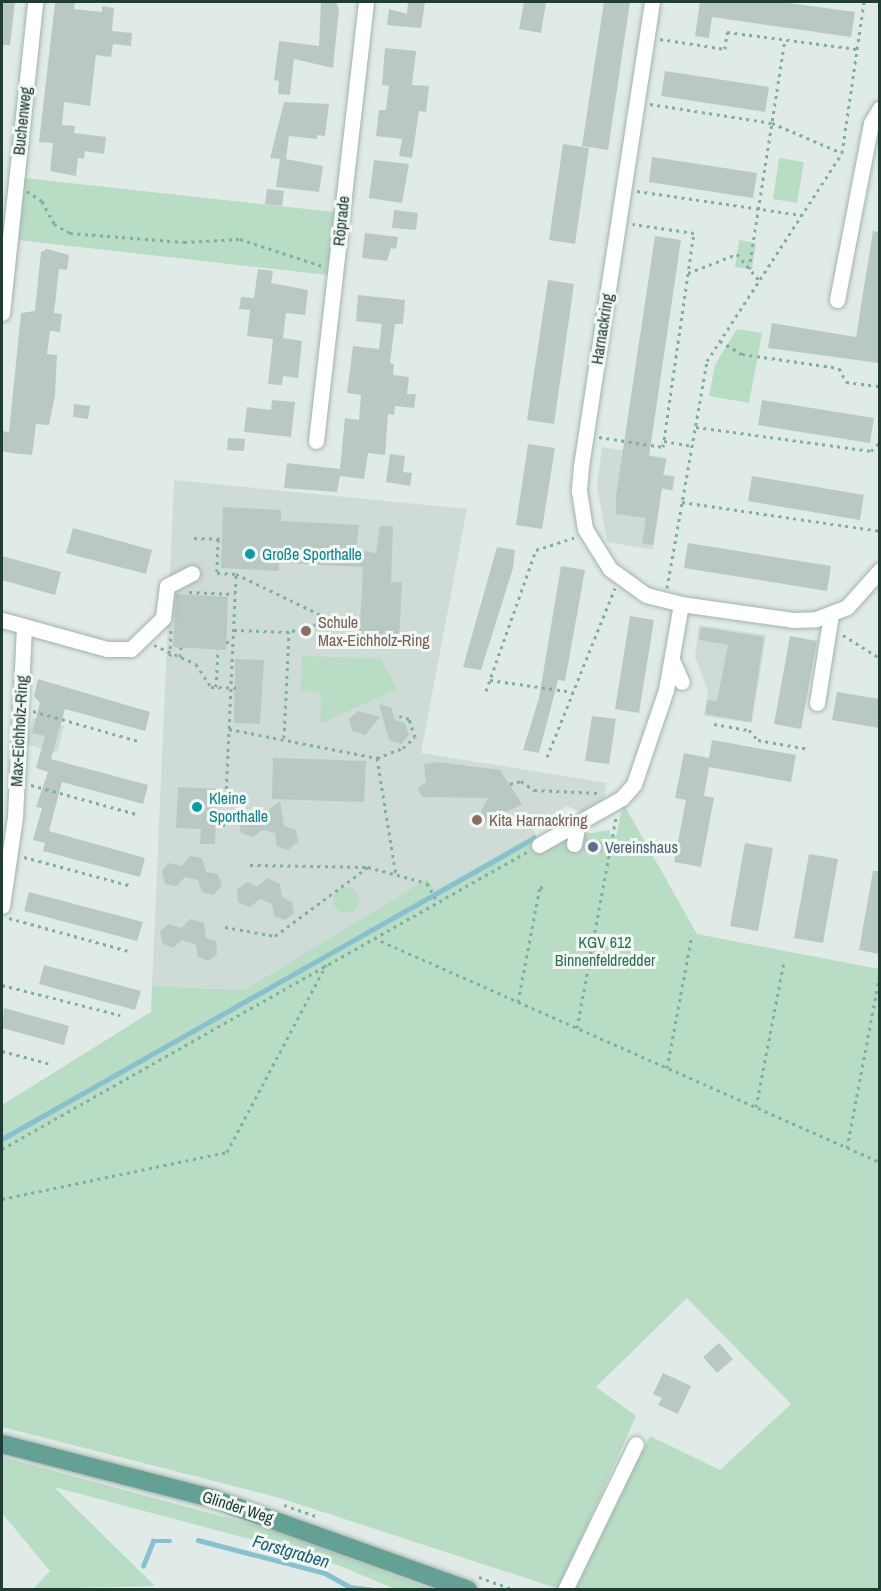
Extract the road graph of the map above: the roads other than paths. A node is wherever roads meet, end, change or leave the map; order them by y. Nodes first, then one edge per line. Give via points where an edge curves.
1 (35, 2) edge
2 (366, 2) edge
3 (652, 2) edge
4 (879, 108) edge
5 (837, 300) dead end
6 (2, 313) edge
7 (316, 441) dead end
8 (879, 570) edge
9 (192, 573) dead end
10 (681, 604) junction
11 (831, 615) junction
12 (2, 620) edge
13 (24, 626) junction
14 (672, 654) junction
15 (682, 682) dead end
16 (817, 703) dead end
17 (579, 820) junction
18 (544, 840) road end
19 (574, 844) dead end
20 (2, 906) edge
21 (2, 1444) edge
22 (636, 1444) dead end
23 (468, 1590) edge
24 (565, 1590) edge

1 - 6 street, Buchenweg
2 - 7 street, Röprade
3 - 10 street, Harnackring via 579,492 587,534 619,578 665,602
4 - 5 street via 871,123
8 - 11 street, Harnackring via 858,598
9 - 13 street via 167,586 163,618 145,639 119,651
10 - 11 street, Harnackring via 794,620
10 - 14 street
11 - 16 street
12 - 13 street
13 - 20 street, Max-Eichholz-Ring via 17,781
14 - 15 street
14 - 17 street via 662,703 634,784
17 - 18 street
17 - 19 street
21 - 23 main road, Glinder Weg via 203,1495
22 - 24 street

